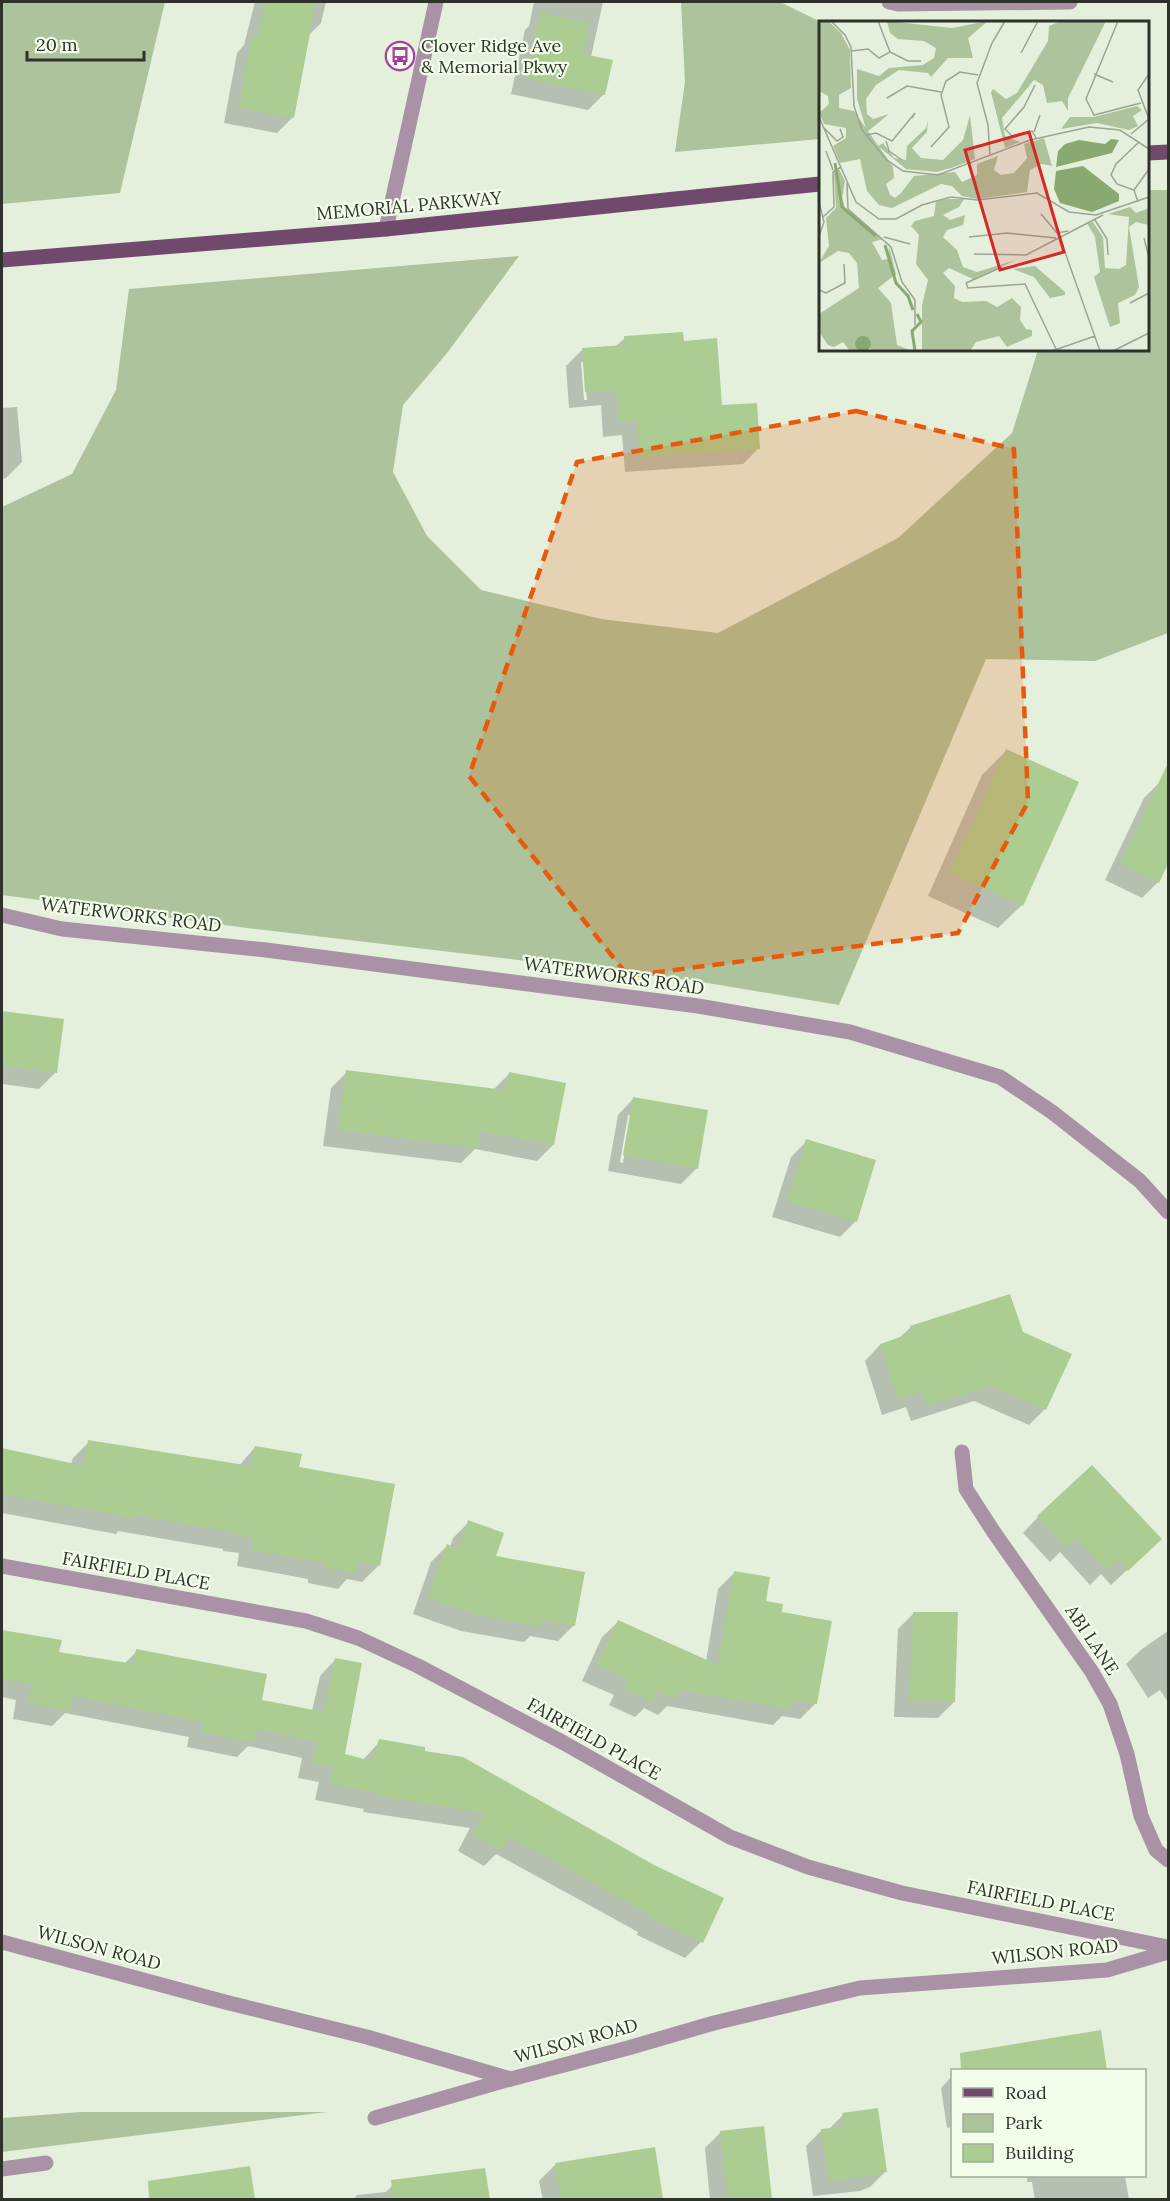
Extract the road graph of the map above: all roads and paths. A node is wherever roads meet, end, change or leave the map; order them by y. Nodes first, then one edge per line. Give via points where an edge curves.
1 (436, 2) edge
2 (889, 2) edge
3 (1070, 2) edge
4 (1168, 152) edge
5 (1149, 153) edge
6 (819, 184) edge
7 (386, 229) junction
8 (2, 260) edge
9 (2, 915) edge
10 (1168, 1212) edge
11 (962, 1452) dead end
12 (2, 1566) edge
13 (1168, 1860) edge
14 (2, 1942) edge
15 (1168, 1947) edge
16 (1168, 1952) edge
17 (511, 2079) junction
18 (375, 2118) dead end
19 (46, 2163) dead end
20 (2, 2169) edge

1 - 7 street
2 - 3 street
4 - 5 main road
6 - 7 main road, MEMORIAL PARKWAY
7 - 8 main road, MEMORIAL PARKWAY
9 - 10 street, WATERWORKS ROAD via 62,929 266,950 698,1006 850,1032 1000,1077 1140,1181
11 - 13 street, ABI LANE via 966,1489 1110,1704 1127,1754 1141,1816 1156,1850
12 - 15 street, FAIRFIELD PLACE via 316,1624 358,1638 418,1666 730,1837 808,1867 902,1893
14 - 17 street, WILSON ROAD via 367,2037
16 - 17 street, WILSON ROAD via 1107,1970 860,1988
17 - 18 street
19 - 20 street

